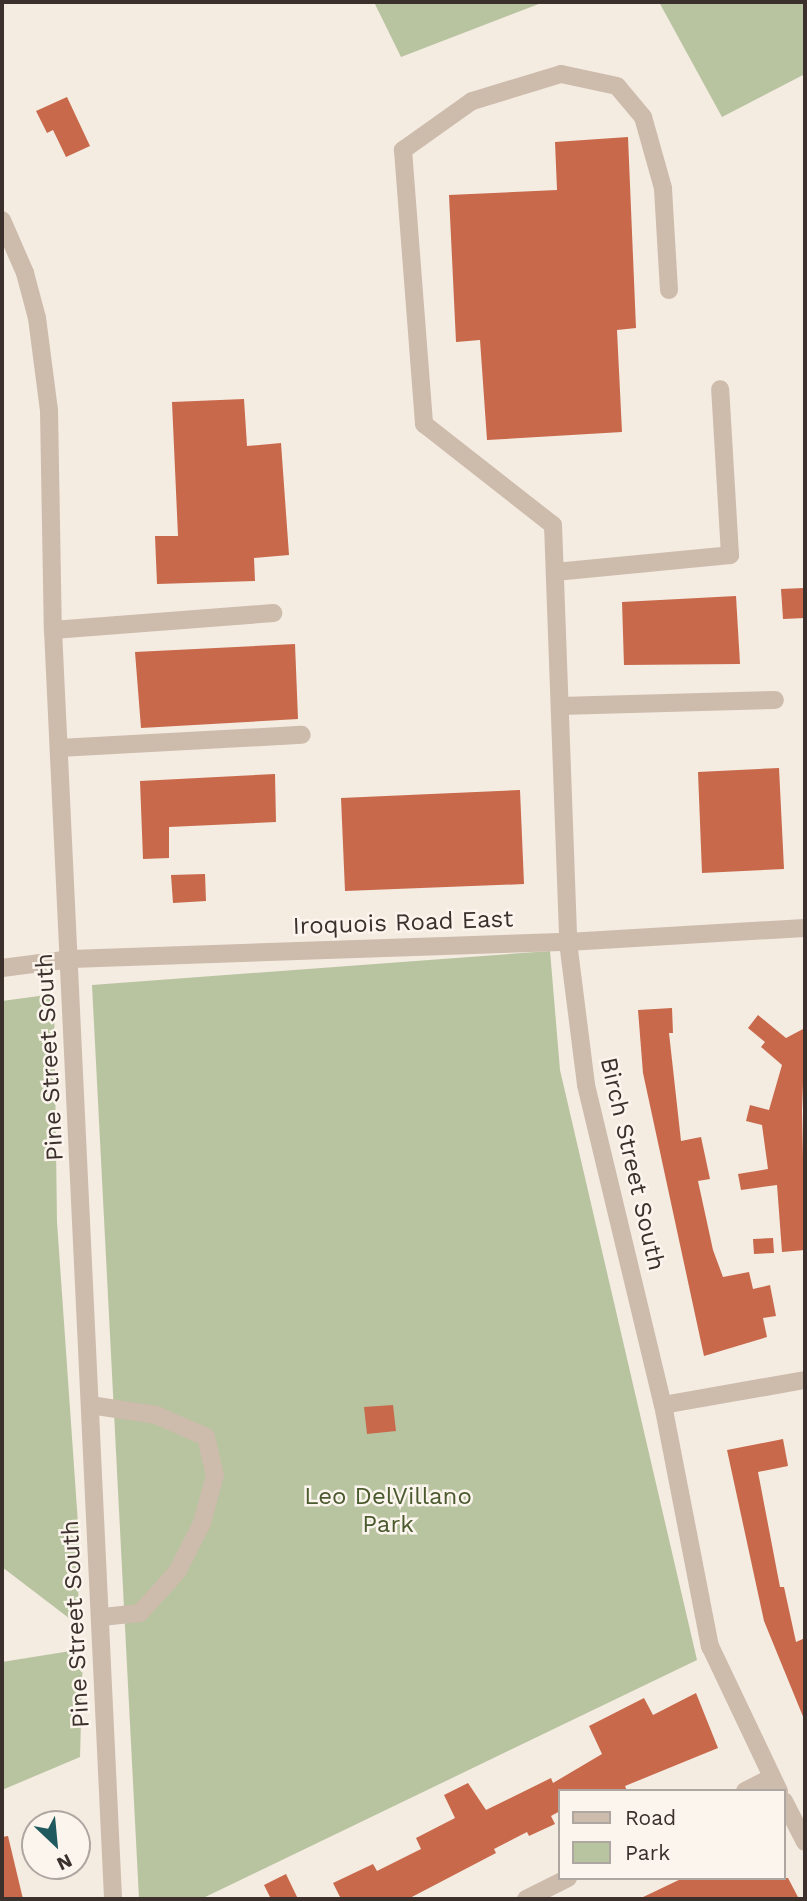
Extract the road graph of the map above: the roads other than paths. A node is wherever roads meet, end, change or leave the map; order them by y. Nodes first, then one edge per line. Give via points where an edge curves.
1 (2, 220) edge
2 (669, 290) dead end
3 (720, 389) dead end
4 (555, 572) junction
5 (273, 613) dead end
6 (53, 630) junction
7 (775, 700) dead end
8 (560, 706) junction
9 (302, 735) dead end
10 (59, 748) junction
11 (805, 928) edge
12 (568, 942) junction
13 (71, 959) junction
14 (2, 968) edge
15 (805, 1380) edge
16 (90, 1405) junction
17 (663, 1405) junction
18 (101, 1617) junction
19 (776, 1784) edge
20 (754, 1789) edge
21 (786, 1805) edge
22 (805, 1842) edge
23 (564, 1880) edge
24 (113, 1899) edge
25 (526, 1899) edge

1 - 6 street, Pine Street South via 25,273 37,318 49,410
2 - 4 street, Birch Street South via 663,188 643,117 617,86 561,74 471,101 403,150 424,424 554,525
3 - 4 street via 730,555
4 - 8 street, Birch Street South
5 - 6 street
6 - 10 street, Pine Street South
7 - 8 street
8 - 12 street, Birch Street South
9 - 10 street
10 - 13 street, Pine Street South
11 - 12 street, Iroquois Road East
12 - 13 street, Iroquois Road East
12 - 17 street, Birch Street South via 586,1085
13 - 14 street, Iroquois Road East
13 - 16 street, Pine Street South
15 - 17 street
16 - 18 street, Pine Street South
16 - 18 street via 156,1415 206,1437 215,1475 202,1523 177,1572 140,1613
17 - 19 street, Birch Street South via 710,1646
18 - 24 street, Pine Street South
19 - 20 street
21 - 22 street
23 - 25 street

